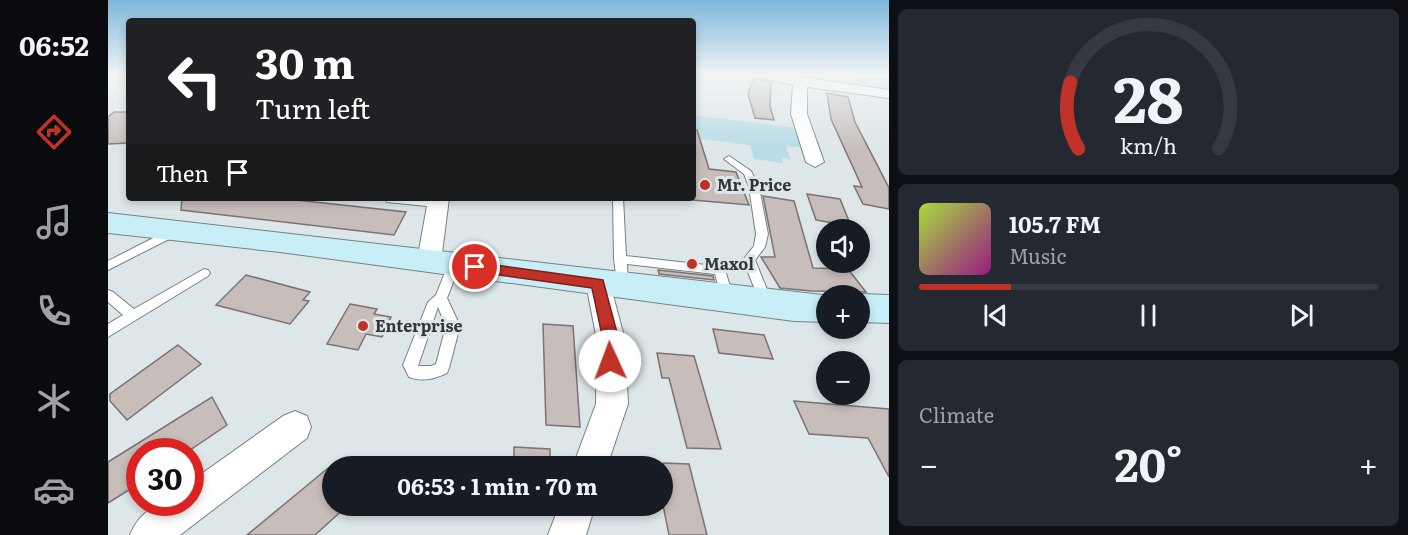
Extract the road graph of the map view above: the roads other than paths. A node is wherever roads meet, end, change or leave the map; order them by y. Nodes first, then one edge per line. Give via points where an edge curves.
1 (799, 99) edge
2 (729, 159) dead end
3 (815, 162) dead end
4 (439, 201) edge
5 (618, 201) edge
6 (108, 223) edge
7 (177, 230) junction
8 (442, 263) junction
9 (108, 266) edge
10 (204, 273) dead end
11 (613, 277) junction
12 (108, 295) edge
13 (441, 298) junction
14 (766, 304) junction
15 (816, 307) edge
16 (870, 308) edge
17 (889, 309) edge
18 (133, 316) junction
19 (108, 331) edge
20 (294, 427) dead end
21 (594, 456) edge
22 (574, 516) edge
23 (149, 535) edge
24 (567, 535) edge

1 - 3 street via 799,114
2 - 14 lane via 748,172 754,187 762,234 759,247 749,260
4 - 8 street
5 - 11 lane
6 - 7 main road
7 - 8 main road
7 - 9 lane
8 - 11 main road
8 - 13 lane
10 - 18 lane
11 - 14 main road
11 - 21 street via 612,404
12 - 18 lane
13 - 13 lane via 453,326 441,368 432,373 414,372 410,364 434,302
14 - 15 main road
16 - 17 main road
18 - 19 lane
20 - 23 street
22 - 24 street

